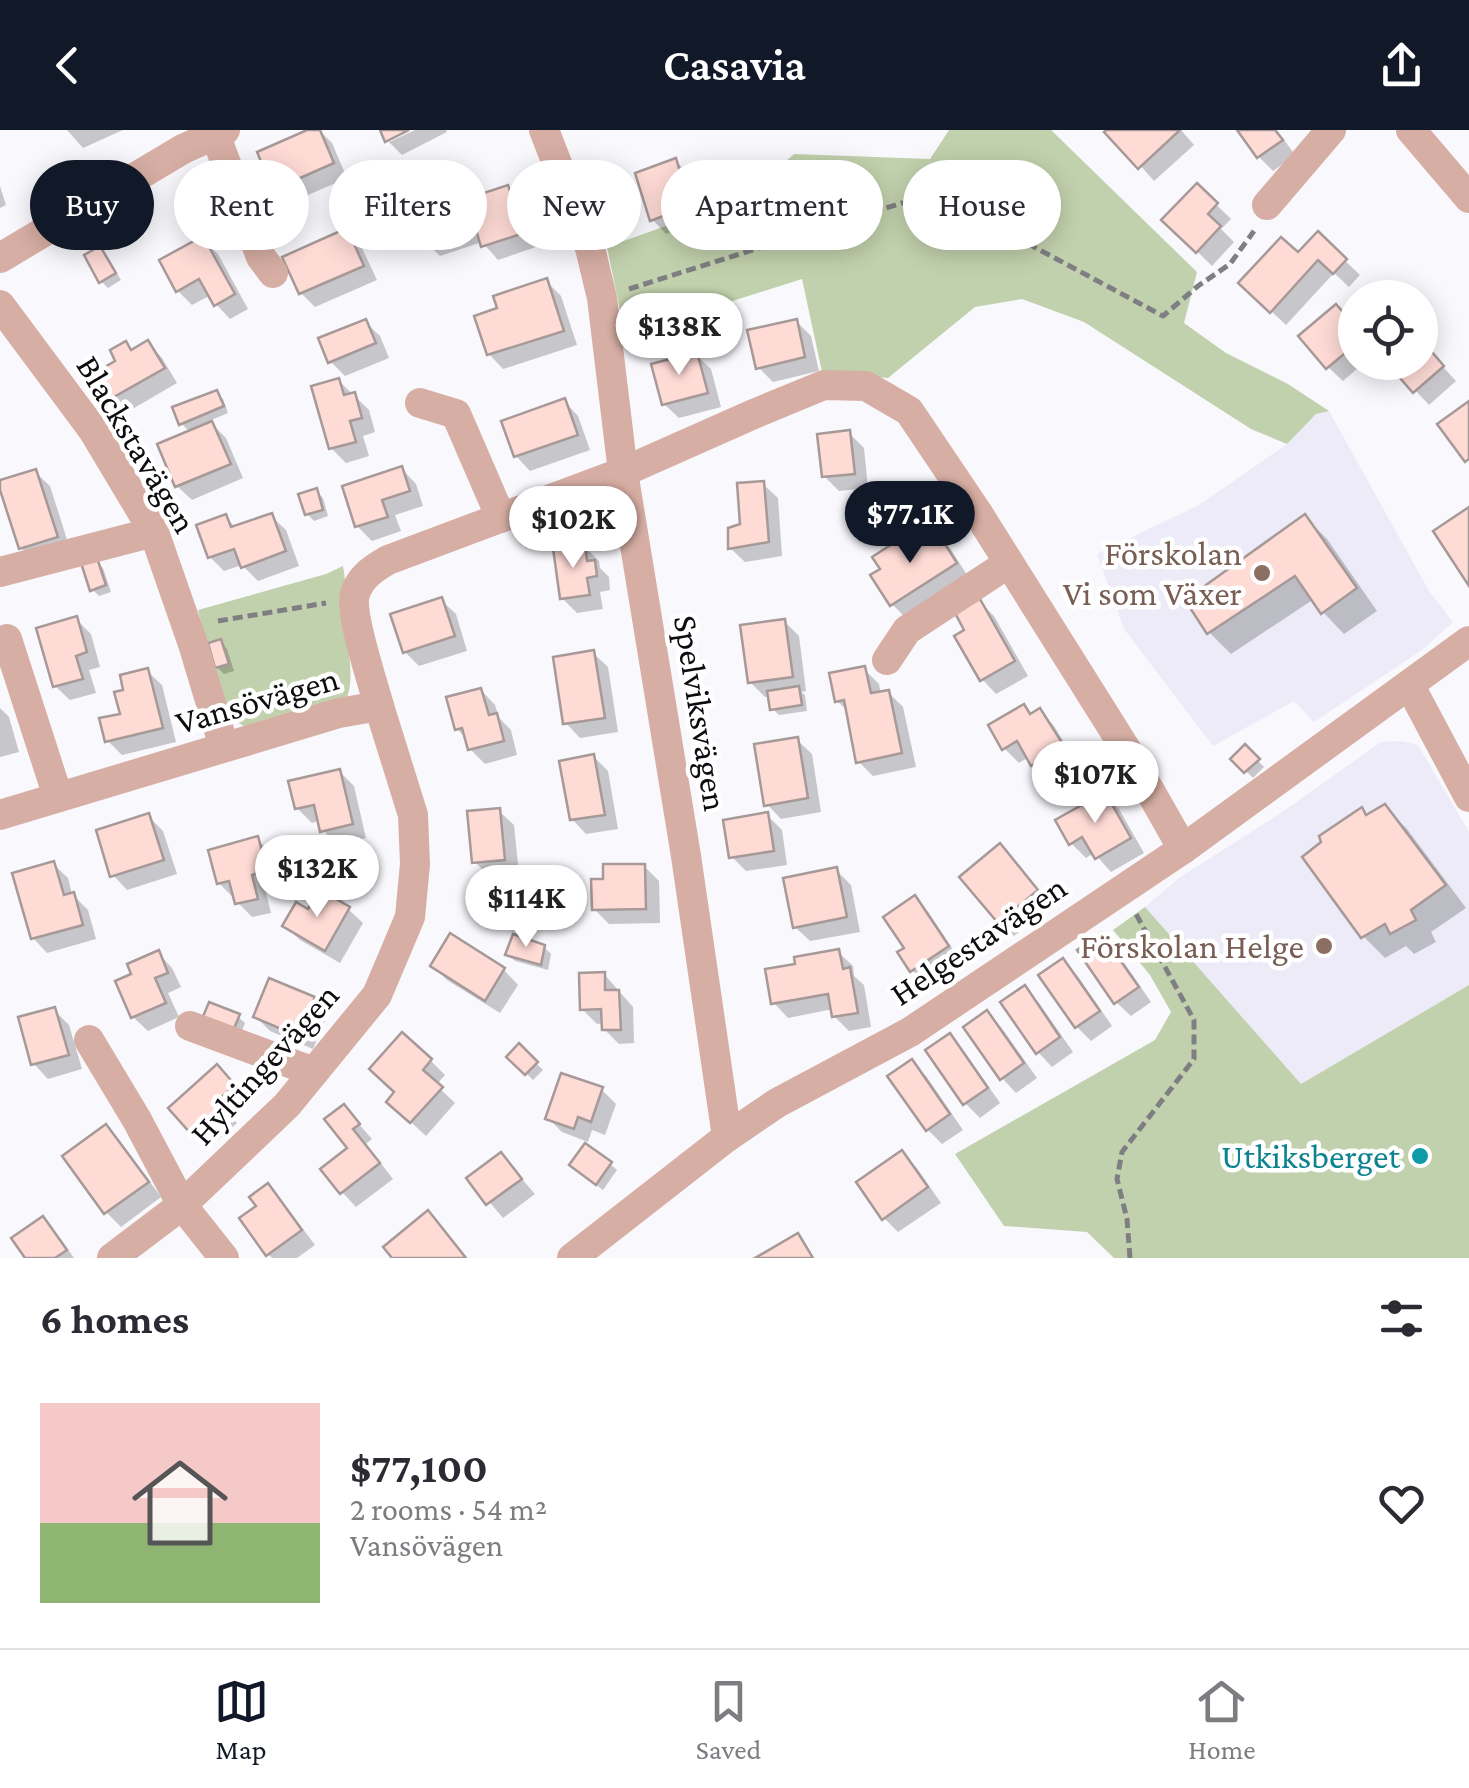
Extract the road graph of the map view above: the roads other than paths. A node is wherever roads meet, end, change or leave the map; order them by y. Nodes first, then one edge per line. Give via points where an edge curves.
1 (544, 130) edge
2 (1330, 130) edge
3 (1412, 130) edge
4 (220, 132) edge
5 (1469, 198) edge
6 (1266, 205) road end
7 (0, 258) edge
8 (273, 273) dead end
9 (0, 305) edge
10 (420, 404) dead end
11 (623, 472) junction
12 (501, 518) junction
13 (154, 532) junction
14 (1009, 563) junction
15 (0, 572) edge
16 (7, 639) dead end
17 (1469, 641) edge
18 (887, 660) dead end
19 (1410, 686) junction
20 (379, 706) junction
21 (224, 748) junction
22 (58, 797) junction
23 (1469, 798) edge
24 (0, 815) edge
25 (1183, 849) junction
26 (190, 1026) dead end
27 (89, 1040) dead end
28 (314, 1072) junction
29 (726, 1138) junction
30 (182, 1205) junction
31 (112, 1258) edge
32 (224, 1258) edge
33 (572, 1258) edge

1 - 11 street, Spelviksvägen via 602,298
2 - 6 street
3 - 5 street
4 - 7 street
4 - 8 street via 261,257
9 - 13 street, Blackstavägen via 93,430
10 - 12 street via 456,414
11 - 12 street
11 - 14 street via 824,385 866,386 909,411
11 - 29 street, Spelviksvägen
12 - 20 street, Vansövägen via 388,560 361,582 353,598
13 - 15 street
13 - 21 street, Blackstavägen
14 - 18 street via 907,630
14 - 25 street
16 - 22 street
17 - 19 street, Helgestavägen
19 - 23 street
19 - 25 street, Helgestavägen
20 - 21 street, Vansövägen
20 - 28 street, Hyltingevägen via 413,815 410,918 377,995
21 - 22 street, Vansövägen
22 - 24 street, Vansövägen
25 - 29 street, Helgestavägen via 910,1032
26 - 28 street
27 - 30 street
28 - 30 street, Hyltingevägen
29 - 33 street, Helgestavägen
30 - 31 street, Hyltingevägen
30 - 32 street

